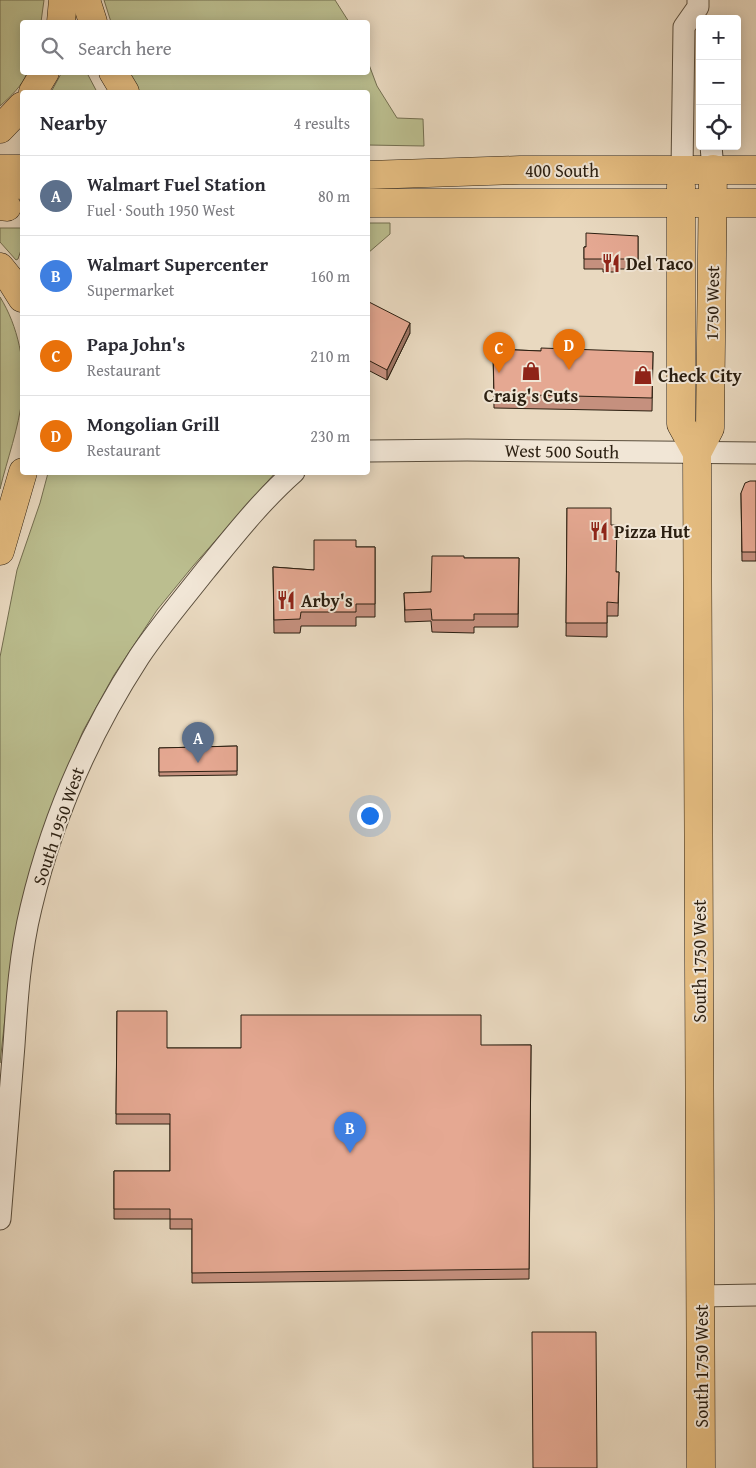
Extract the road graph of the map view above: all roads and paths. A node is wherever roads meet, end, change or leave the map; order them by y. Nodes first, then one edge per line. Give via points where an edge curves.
1 (63, 0) edge
2 (86, 0) edge
3 (701, 9) edge
4 (61, 20) edge
5 (92, 20) edge
6 (43, 75) edge
7 (114, 75) edge
8 (34, 90) edge
9 (124, 90) edge
10 (20, 108) edge
11 (0, 129) edge
12 (712, 158) edge
13 (0, 168) edge
14 (20, 168) edge
15 (682, 170) junction
16 (756, 170) edge
17 (370, 174) edge
18 (20, 187) edge
19 (6, 202) edge
20 (370, 203) edge
21 (713, 203) junction
22 (680, 204) junction
23 (756, 204) edge
24 (0, 267) edge
25 (20, 295) edge
26 (370, 451) edge
27 (697, 453) junction
28 (756, 453) edge
29 (22, 475) edge
30 (292, 475) edge
31 (0, 551) edge
32 (0, 1219) edge
33 (756, 1295) edge
34 (700, 1296) junction
35 (701, 1468) edge

1 - 4 main road
2 - 5 main road
3 - 15 street, 1750 West via 684,27
6 - 8 main road
7 - 9 main road
10 - 11 main road
12 - 15 main road, 400 South
12 - 16 main road, 400 South
12 - 21 main road, 1750 West
13 - 14 main road
15 - 17 main road, 400 South
15 - 22 main road, 1750 West
18 - 19 main road
20 - 22 main road, 400 South
21 - 22 main road, 400 South
21 - 23 main road, 400 South
21 - 27 main road, 1750 West via 710,428
22 - 27 main road, 1750 West via 681,424
24 - 25 main road
26 - 27 street, West 500 South
27 - 28 street, West 500 South
27 - 34 main road, South 1750 West
29 - 31 main road
30 - 32 street, South 1950 West via 225,546 140,656 80,762 61,808 30,910 22,958
33 - 34 street
34 - 35 main road, South 1750 West

